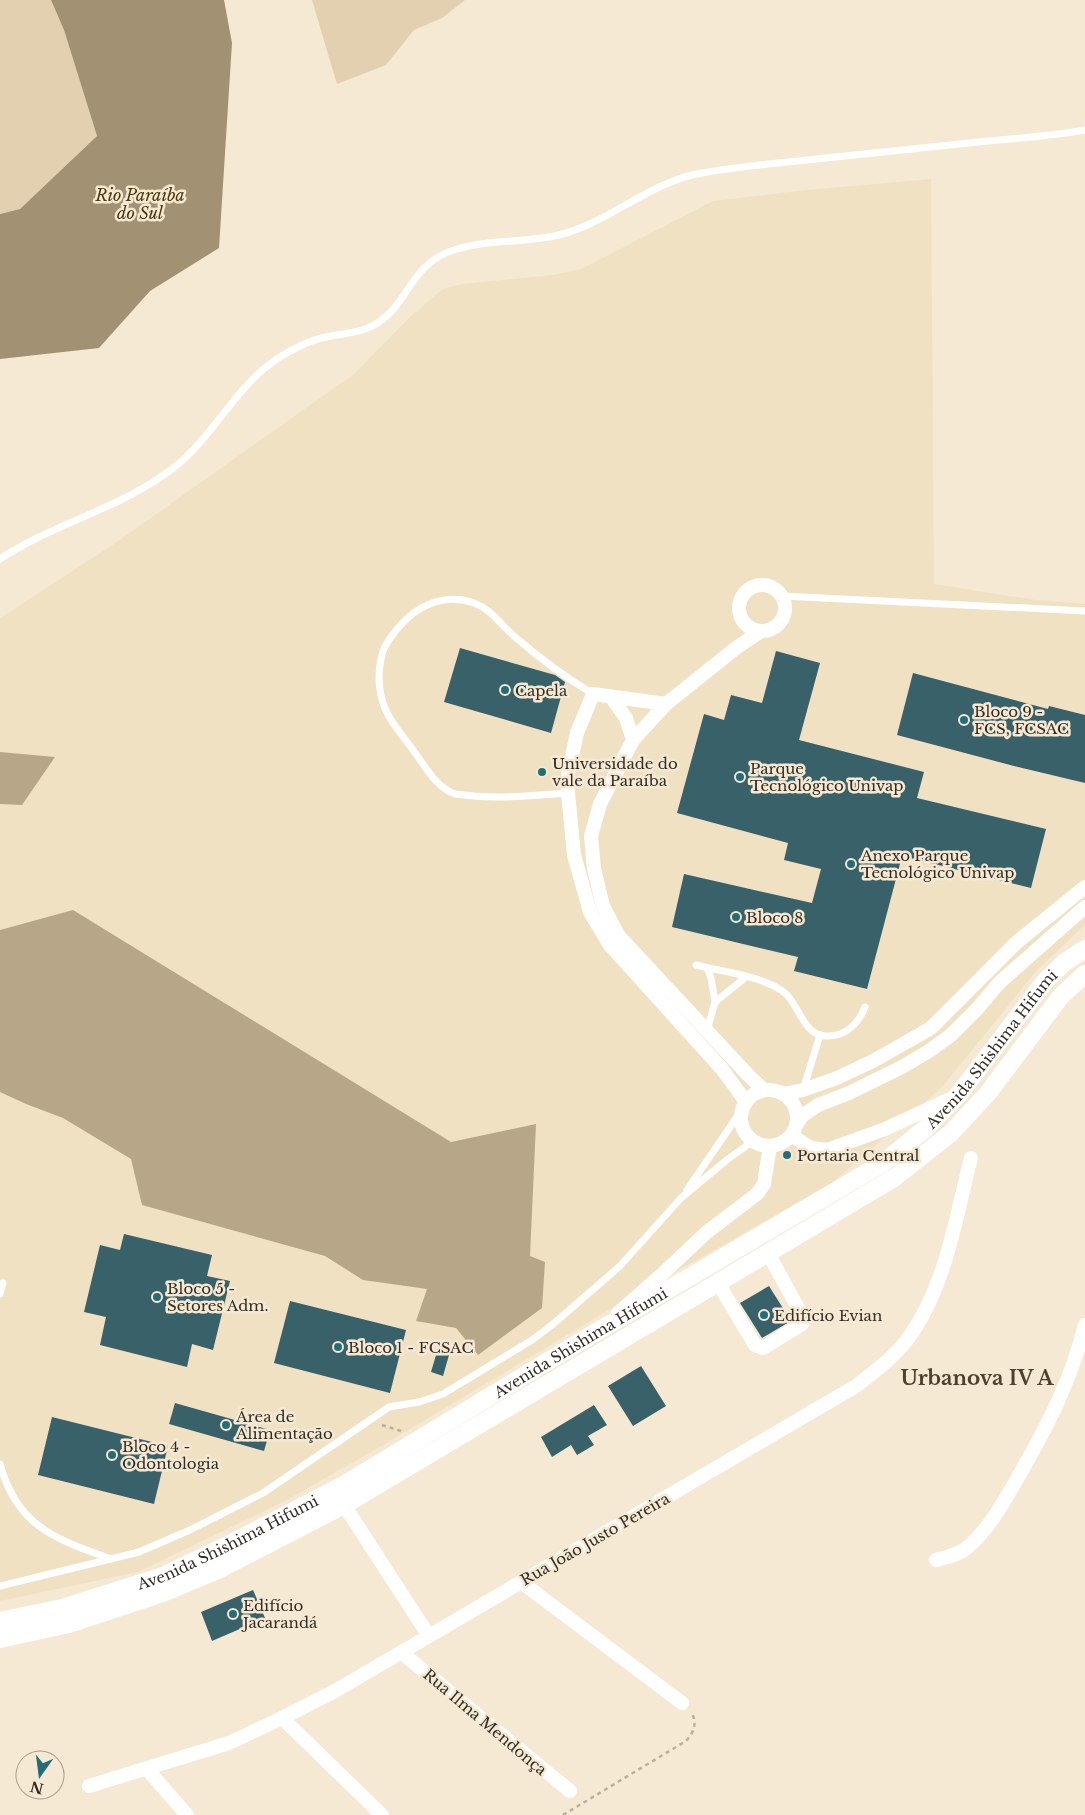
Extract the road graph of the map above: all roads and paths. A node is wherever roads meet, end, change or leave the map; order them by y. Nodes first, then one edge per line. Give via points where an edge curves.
1 (1085, 130) edge
2 (0, 559) edge
3 (782, 596) junction
4 (1085, 611) edge
5 (741, 620) junction
6 (760, 631) junction
7 (736, 648) junction
8 (593, 694) junction
9 (611, 697) junction
10 (666, 704) junction
11 (633, 740) junction
12 (568, 793) junction
13 (1085, 887) edge
14 (1085, 907) edge
15 (1085, 949) edge
16 (696, 965) dead end
17 (707, 968) junction
18 (1085, 974) edge
19 (746, 977) junction
20 (715, 1002) junction
21 (865, 1007) dead end
22 (707, 1031) junction
23 (820, 1035) junction
24 (764, 1090) junction
25 (803, 1090) junction
26 (783, 1094) junction
27 (959, 1094) junction
28 (744, 1106) junction
29 (793, 1130) junction
30 (753, 1141) junction
31 (770, 1146) junction
32 (971, 1158) dead end
33 (883, 1163) junction
34 (894, 1178) junction
35 (681, 1198) junction
36 (768, 1253) junction
37 (3, 1283) dead end
38 (718, 1283) junction
39 (0, 1294) edge
40 (1085, 1324) edge
41 (593, 1334) junction
42 (370, 1421) junction
43 (421, 1438) junction
44 (0, 1464) edge
45 (344, 1505) junction
46 (111, 1559) junction
47 (936, 1560) dead end
48 (521, 1582) junction
49 (0, 1586) edge
50 (0, 1621) edge
51 (429, 1636) junction
52 (0, 1640) edge
53 (401, 1652) junction
54 (682, 1703) joint
55 (282, 1718) junction
56 (147, 1769) junction
57 (89, 1786) dead end
58 (570, 1791) dead end
59 (187, 1815) edge
60 (382, 1815) edge
61 (563, 1815) edge

1 - 2 lane via 692,175 664,184 585,226 558,235 450,251 417,274 379,322 364,330 311,342 262,370 178,465 162,476 127,497 41,535
3 - 4 lane
3 - 5 street via 770,585 762,584 746,590 738,604
3 - 6 street via 784,617 774,628
5 - 6 street via 746,626
5 - 7 street
6 - 7 street
7 - 10 street
8 - 9 street
8 - 12 street via 577,733 568,774
8 - 12 lane via 514,636 487,609 457,599 432,602 404,620 384,650 380,665 381,696 386,710 431,776 442,786 454,794 483,797
9 - 10 street
9 - 11 street via 626,718
10 - 11 street
11 - 22 street via 595,820 592,855 600,896 618,935
12 - 28 street via 574,855 590,912 609,944 722,1069
13 - 25 street via 1017,942 931,1028 875,1060
14 - 29 street via 999,983 951,1035 902,1067 818,1104 802,1116
15 - 27 street, Avenida Shishima Hifumi via 1046,980
16 - 17 lane
17 - 19 lane
17 - 20 lane
18 - 34 street, Avenida Shishima Hifumi via 1061,996 988,1093 951,1133
19 - 20 lane
19 - 23 lane via 782,991 806,1026
20 - 22 lane
21 - 23 lane via 861,1018 845,1032 833,1036
22 - 24 street
23 - 25 lane
24 - 26 street
24 - 28 street via 756,1093
25 - 26 street
26 - 29 street via 795,1107 797,1116
27 - 29 street via 884,1129 827,1150 811,1148
27 - 33 street, Avenida Shishima Hifumi via 926,1128
28 - 30 street via 742,1126
28 - 35 lane
29 - 31 street via 785,1141
30 - 31 street
30 - 35 lane
31 - 41 street via 764,1184 757,1194 707,1232
32 - 48 street, Rua João Justo Pereira via 944,1265 933,1295 907,1340 894,1355 831,1402
33 - 34 street
33 - 41 street, Avenida Shishima Hifumi
34 - 36 street, Avenida Shishima Hifumi
35 - 42 lane via 620,1266 532,1340 443,1394 388,1407
36 - 38 street, Avenida Shishima Hifumi
36 - 38 street via 804,1319 802,1324 763,1348 755,1344
37 - 39 lane
38 - 45 street, Avenida Shishima Hifumi
40 - 47 street via 1054,1414 1008,1495 992,1520 968,1547 955,1555
41 - 43 street, Avenida Shishima Hifumi
42 - 43 path
42 - 46 lane via 263,1493 190,1530 139,1552
43 - 50 street, Avenida Shishima Hifumi via 342,1486 163,1576 62,1608
44 - 46 lane via 12,1497 38,1526 56,1538
45 - 51 street
45 - 52 street, Avenida Shishima Hifumi via 218,1570 163,1593 69,1624
46 - 49 lane
48 - 51 street, Rua João Justo Pereira
48 - 54 street
51 - 53 street, Rua João Justo Pereira
53 - 55 street, Rua João Justo Pereira
53 - 58 street, Rua Ilma Mendonça
54 - 61 path via 695,1720 692,1734 686,1741
55 - 56 street, Rua João Justo Pereira via 229,1743
55 - 60 street
56 - 57 street, Rua João Justo Pereira
56 - 59 street

